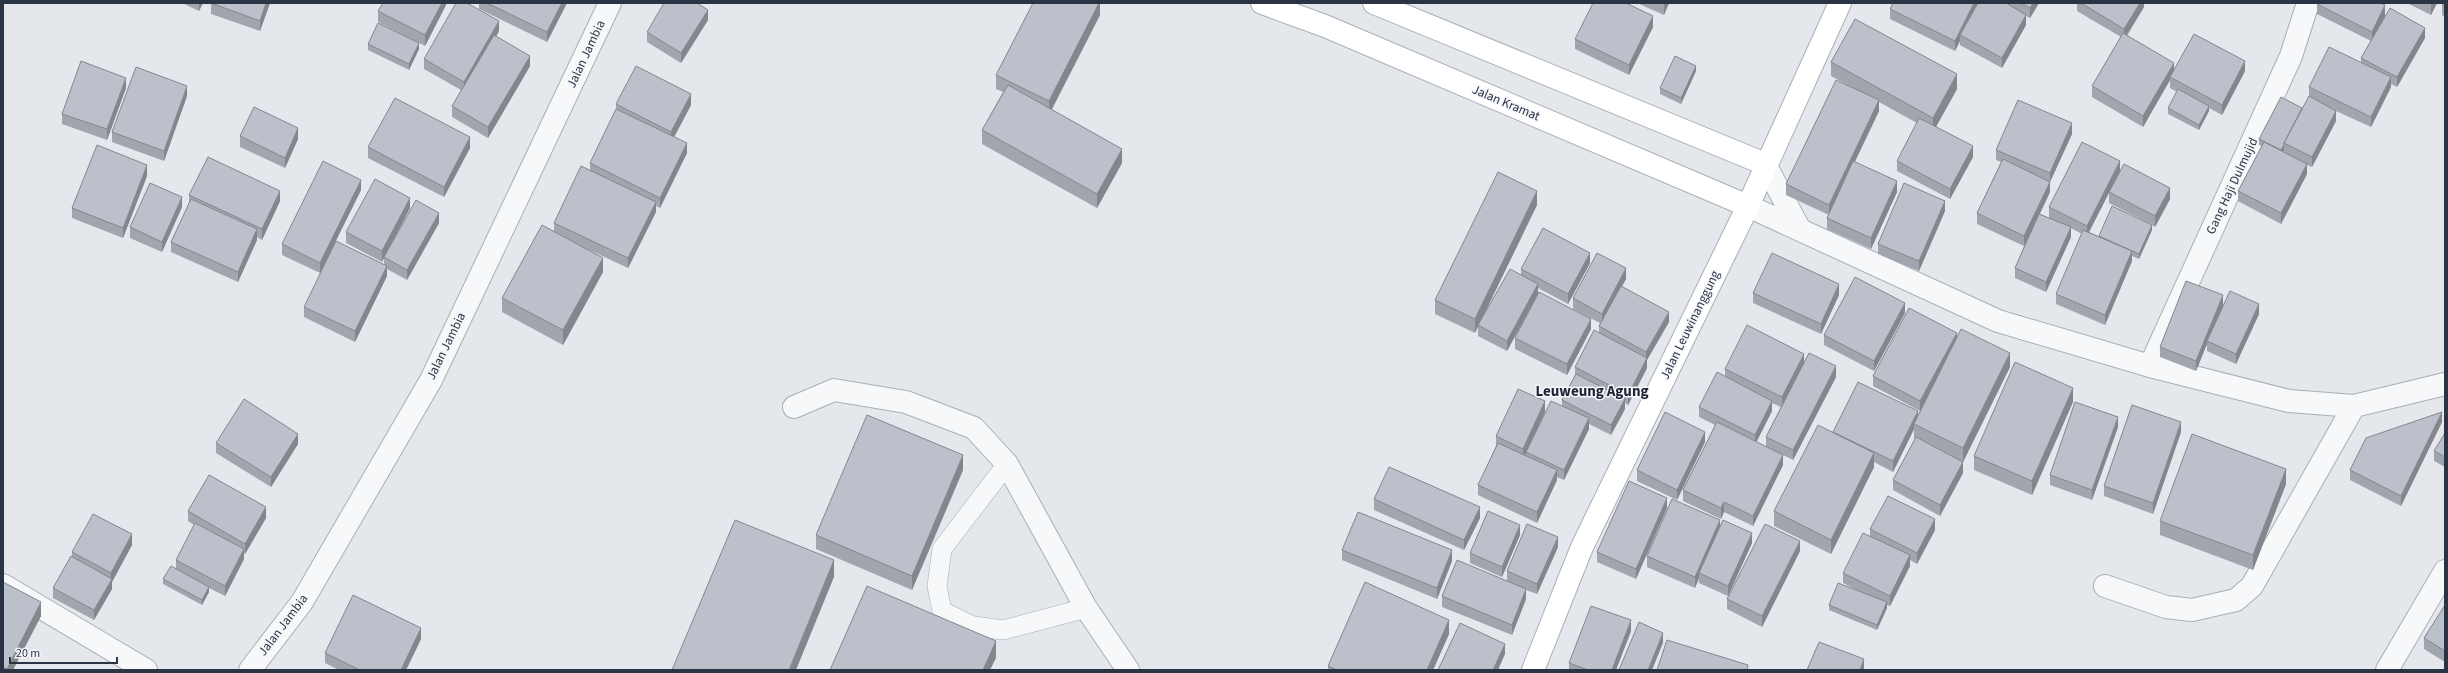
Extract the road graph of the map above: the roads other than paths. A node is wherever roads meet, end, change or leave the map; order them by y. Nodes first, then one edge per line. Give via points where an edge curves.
1 (610, 3) edge
2 (1262, 3) edge
3 (1374, 3) edge
4 (1840, 3) edge
5 (2308, 3) edge
6 (1765, 164) junction
7 (1748, 206) junction
8 (1800, 230) junction
9 (2150, 366) junction
10 (2445, 384) edge
11 (2354, 406) junction
12 (794, 407) dead end
13 (1008, 464) junction
14 (2445, 571) edge
15 (3, 585) edge
16 (2105, 586) dead end
17 (1086, 608) junction
18 (146, 670) edge
19 (250, 670) edge
20 (1128, 670) edge
21 (1533, 670) edge
22 (2387, 670) edge

1 - 19 street, Jalan Jambia via 430,380 302,602
2 - 7 main road, Jalan Kramat via 1325,26
3 - 6 main road
4 - 6 main road, Jalan Leuwinanggung
5 - 9 street, Gang Haji Dulmujid via 2291,56
6 - 7 main road, Jalan Leuwinanggung
6 - 8 street
7 - 8 street
7 - 21 main road, Jalan Leuwinanggung via 1582,547
8 - 9 street via 1998,321
9 - 11 street via 2289,401
10 - 11 street
11 - 16 street via 2252,586 2236,600 2192,610 2166,607
12 - 13 street via 834,390 906,402 974,428
13 - 17 street
13 - 17 lane via 942,550 937,586 942,611 973,626 1003,630
14 - 22 street
15 - 18 street
17 - 20 street

